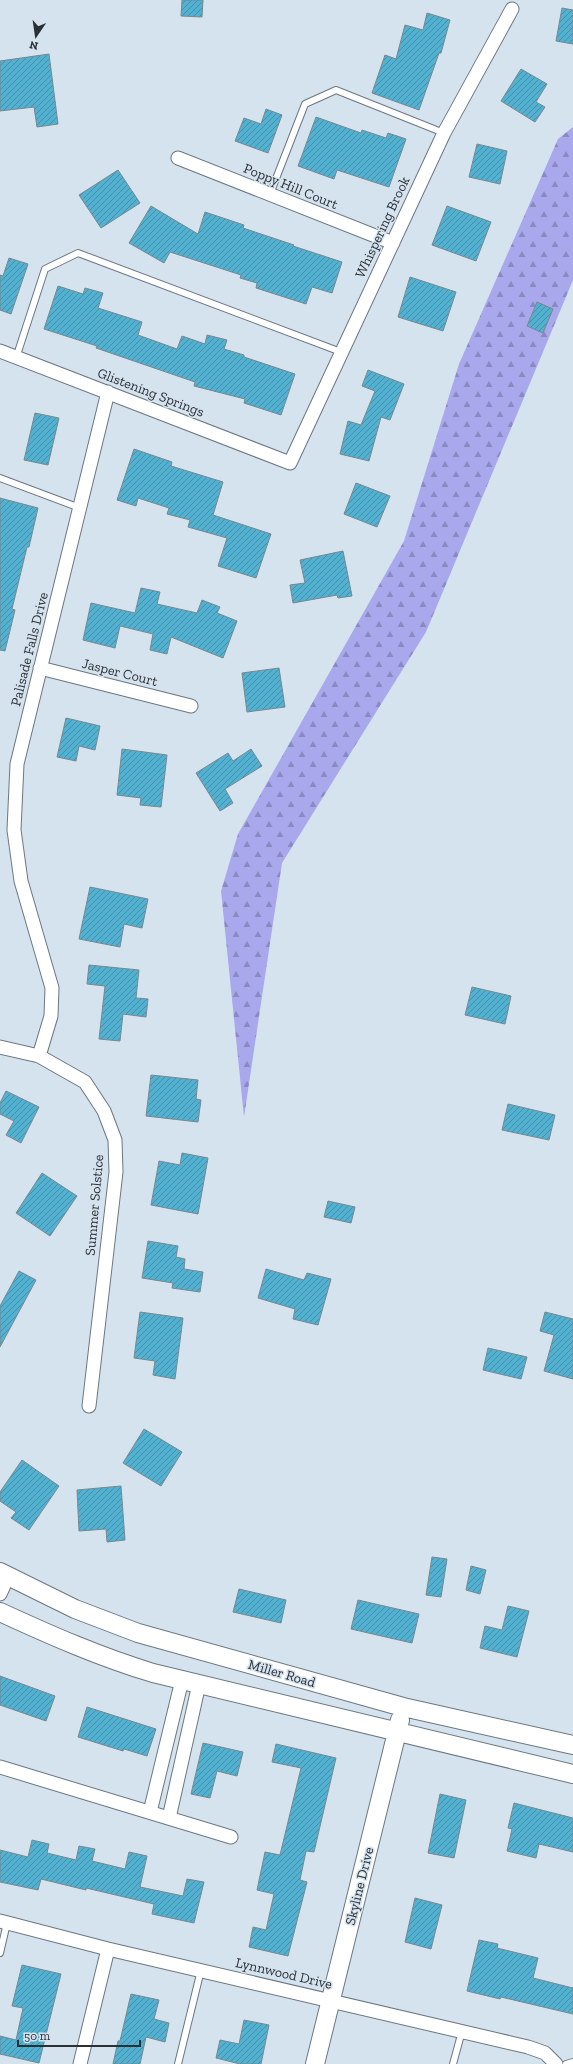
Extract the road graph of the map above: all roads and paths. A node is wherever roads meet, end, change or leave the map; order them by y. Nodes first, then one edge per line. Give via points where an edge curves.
1 (512, 9) dead end
2 (444, 133) junction
3 (178, 158) dead end
4 (270, 194) junction
5 (392, 243) junction
6 (0, 352) edge
7 (341, 352) junction
8 (16, 358) junction
9 (108, 392) junction
10 (290, 463) joint
11 (0, 478) edge
12 (80, 508) junction
13 (40, 668) junction
14 (191, 706) dead end
15 (0, 1046) edge
16 (39, 1056) junction
17 (89, 1406) dead end
18 (4, 1575) edge
19 (0, 1594) edge
20 (0, 1612) edge
21 (182, 1680) junction
22 (199, 1684) junction
23 (403, 1707) junction
24 (397, 1732) junction
25 (573, 1745) edge
26 (0, 1767) edge
27 (573, 1774) edge
28 (150, 1812) junction
29 (169, 1818) junction
30 (231, 1837) dead end
31 (4, 1922) edge
32 (108, 1949) junction
33 (0, 1953) edge
34 (201, 1970) junction
35 (331, 2000) junction
36 (462, 2031) junction
37 (573, 2062) edge
38 (80, 2064) edge
39 (178, 2064) edge
40 (315, 2064) edge
41 (453, 2064) edge
42 (556, 2064) edge
43 (566, 2064) edge

1 - 2 street, Whispering Brook
2 - 4 lane via 336,90 305,104
2 - 5 street, Whispering Brook
3 - 4 street, Poppy Hill Court
4 - 5 street, Poppy Hill Court
5 - 7 street, Whispering Brook
6 - 8 street, Glistening Springs
7 - 8 lane via 78,253 45,269
7 - 10 street, Whispering Brook
8 - 9 street, Glistening Springs
9 - 10 street, Glistening Springs
9 - 12 street, Palisade Falls Drive
11 - 12 lane
12 - 13 street, Palisade Falls Drive
13 - 14 street, Jasper Court
13 - 16 street, Palisade Falls Drive via 17,764 14,830 21,881 52,988 51,1016
15 - 16 street, Summer Solstice
16 - 17 street, Summer Solstice via 85,1082 104,1111 115,1140 116,1172
18 - 19 street
18 - 23 main road, Miller Road via 75,1609 138,1633
20 - 21 main road, Miller Road via 113,1661
21 - 22 main road, Miller Road
21 - 28 street
22 - 24 main road, Miller Road
22 - 29 street
23 - 24 main road, Skyline Drive
23 - 25 main road, Miller Road
24 - 27 main road, Miller Road
24 - 35 main road, Skyline Drive
26 - 28 street
28 - 29 street
29 - 30 street
31 - 32 street, Lynnwood Drive
31 - 33 lane
32 - 34 street, Lynnwood Drive
32 - 38 street
34 - 35 street, Lynnwood Drive
34 - 39 lane
35 - 36 street, Lynnwood Drive
35 - 40 main road, Skyline Drive
36 - 41 lane
36 - 42 street, Lynnwood Drive via 545,2053
37 - 43 lane

